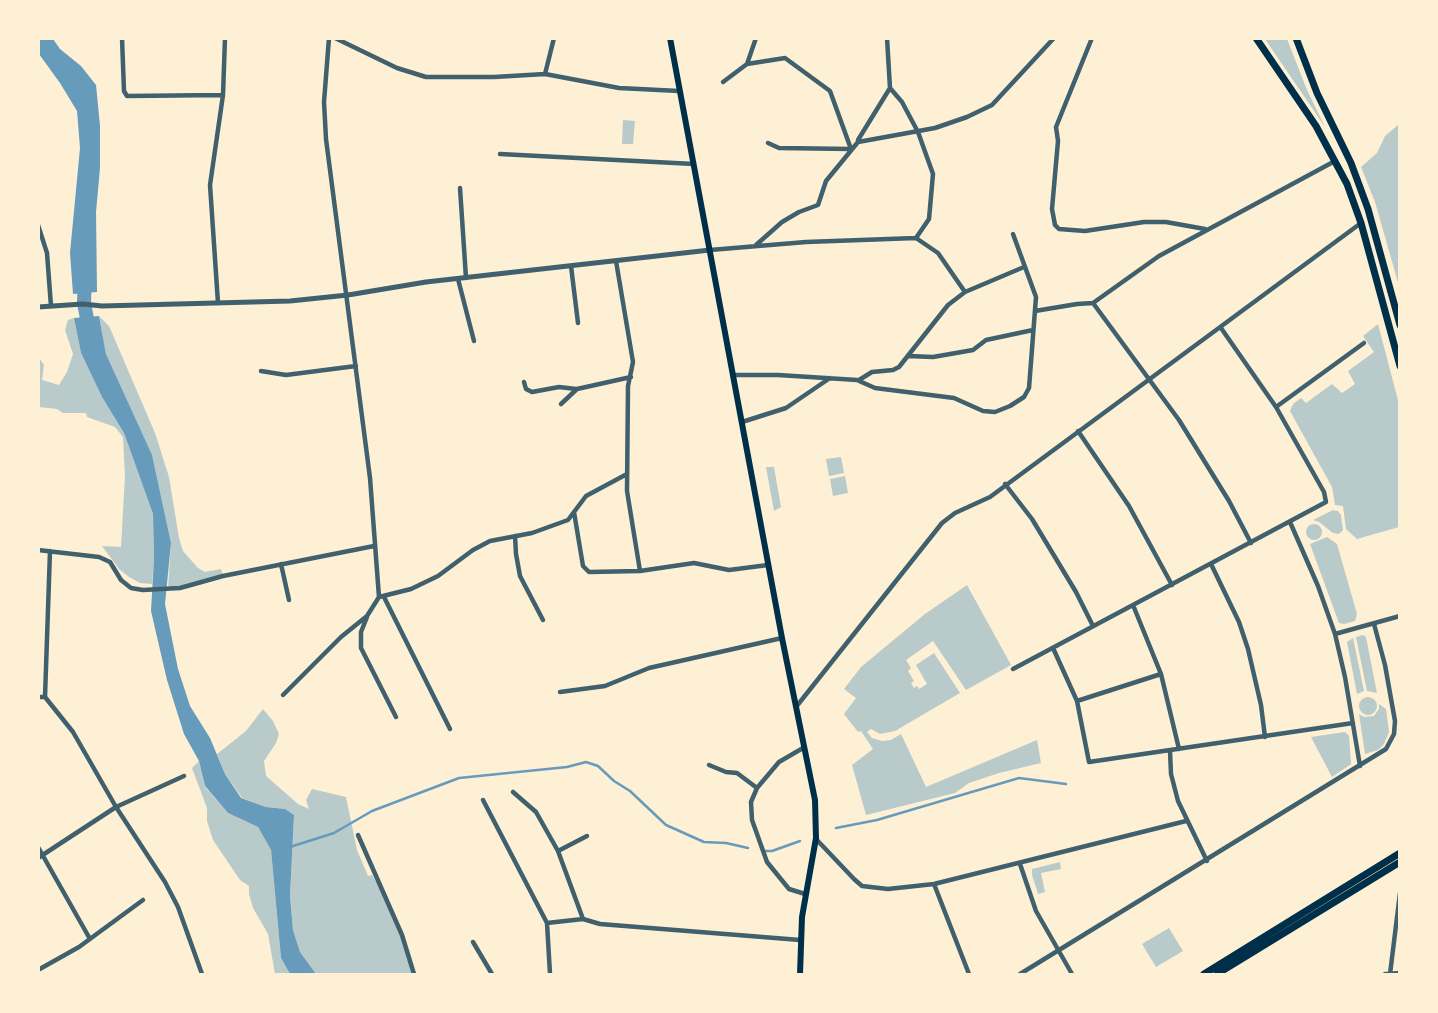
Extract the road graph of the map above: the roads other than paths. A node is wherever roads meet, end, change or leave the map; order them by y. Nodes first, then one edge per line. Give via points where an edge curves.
1 (122, 38) edge
2 (225, 38) edge
3 (329, 38) edge
4 (335, 38) edge
5 (554, 38) edge
6 (670, 38) edge
7 (756, 38) edge
8 (887, 38) edge
9 (1054, 38) edge
10 (1092, 38) edge
11 (1255, 38) edge
12 (1296, 38) edge
13 (747, 64) junction
14 (545, 74) junction
15 (723, 82) dead end
16 (890, 89) junction
17 (680, 91) junction
18 (223, 94) junction
19 (918, 132) junction
20 (858, 142) junction
21 (768, 143) dead end
22 (851, 149) junction
23 (500, 154) dead end
24 (1335, 161) junction
25 (694, 164) junction
26 (460, 188) dead end
27 (1361, 223) junction
28 (38, 225) edge
29 (1206, 229) junction
30 (1013, 233) dead end
31 (916, 238) junction
32 (756, 245) junction
33 (710, 250) junction
34 (616, 261) junction
35 (571, 266) junction
36 (1024, 267) junction
37 (466, 278) junction
38 (458, 279) junction
39 (965, 292) junction
40 (348, 295) junction
41 (218, 303) junction
42 (1093, 303) junction
43 (51, 306) junction
44 (38, 307) edge
45 (1035, 311) junction
46 (578, 323) dead end
47 (1399, 325) edge
48 (1221, 328) junction
49 (1033, 330) junction
50 (474, 341) dead end
51 (1364, 343) dead end
52 (907, 356) junction
53 (356, 366) junction
54 (1399, 366) edge
55 (261, 371) dead end
56 (733, 375) junction
57 (631, 377) junction
58 (830, 378) junction
59 (1150, 379) junction
60 (859, 381) junction
61 (524, 382) dead end
62 (577, 389) junction
63 (561, 404) dead end
64 (1276, 407) junction
65 (742, 422) junction
66 (1078, 431) junction
67 (627, 474) junction
68 (1005, 484) junction
69 (574, 511) junction
70 (1290, 522) junction
71 (515, 536) junction
72 (1251, 543) junction
73 (374, 546) junction
74 (38, 550) edge
75 (50, 551) junction
76 (281, 564) junction
77 (1211, 564) junction
78 (768, 565) junction
79 (640, 571) junction
80 (1172, 585) junction
81 (382, 597) junction
82 (289, 600) dead end
83 (1133, 605) junction
84 (367, 616) junction
85 (1399, 616) edge
86 (543, 620) dead end
87 (1374, 624) junction
88 (1093, 626) junction
89 (1335, 634) junction
90 (782, 638) junction
91 (1053, 648) junction
92 (1013, 669) dead end
93 (1161, 674) junction
94 (560, 692) dead end
95 (283, 695) dead end
96 (42, 697) edge
97 (1077, 701) junction
98 (795, 707) junction
99 (396, 717) dead end
100 (1353, 723) junction
101 (450, 729) dead end
102 (1265, 737) junction
103 (803, 748) junction
104 (1179, 749) junction
105 (1170, 750) junction
106 (709, 765) dead end
107 (1360, 766) junction
108 (184, 776) dead end
109 (757, 788) junction
110 (513, 792) dead end
111 (483, 800) dead end
112 (116, 807) junction
113 (1186, 821) junction
114 (358, 835) dead end
115 (587, 836) dead end
116 (816, 838) junction
117 (38, 847) edge
118 (558, 852) junction
119 (1399, 853) edge
120 (41, 857) edge
121 (1207, 861) junction
122 (1399, 862) edge
123 (1020, 864) junction
124 (934, 884) junction
125 (1399, 893) edge
126 (805, 894) junction
127 (143, 900) dead end
128 (583, 919) junction
129 (547, 923) junction
130 (90, 939) junction
131 (800, 940) junction
132 (473, 943) dead end
133 (1058, 951) junction
134 (38, 970) edge
135 (1399, 973) edge
136 (1389, 974) edge
137 (202, 975) edge
138 (414, 975) edge
139 (492, 975) edge
140 (550, 975) edge
141 (800, 975) edge
142 (969, 975) edge
143 (1020, 975) edge
144 (1072, 975) edge
145 (1204, 975) edge
146 (1217, 975) edge

1 - 18 street via 127,96
2 - 18 street
3 - 40 street via 326,139
4 - 14 street via 417,76
5 - 14 street
6 - 17 main road
7 - 13 street
8 - 16 street
9 - 19 street via 992,105
10 - 29 street via 1056,127 1055,225 1085,231 1166,222
11 - 24 main road
12 - 47 main road via 1368,209
13 - 15 street
13 - 22 street via 785,58 830,91
14 - 17 street via 619,88
16 - 19 street
16 - 20 street
17 - 25 main road
18 - 41 street via 210,185
19 - 20 street
19 - 31 street via 934,188 929,219
20 - 22 street
21 - 22 street via 779,148
22 - 32 street via 826,181 818,205 782,222
23 - 25 street
24 - 27 main road
24 - 29 street
25 - 33 main road
26 - 37 street
27 - 48 street
27 - 54 main road
28 - 43 street via 47,253
29 - 42 street
30 - 36 street
31 - 32 street
31 - 39 street via 938,253
32 - 33 street
33 - 34 street
33 - 56 main road
34 - 35 street
34 - 57 street via 633,362
35 - 37 street
35 - 46 street
36 - 39 street
36 - 45 street via 1034,290
37 - 38 street
38 - 40 street
38 - 50 street
39 - 52 street via 948,304
40 - 41 street
40 - 53 street
41 - 43 street
42 - 45 street
42 - 59 street
43 - 44 street
45 - 49 street
48 - 59 street
48 - 64 street
49 - 52 street via 986,340 973,350
49 - 60 street via 1027,393 995,412 976,410 954,398 876,388
51 - 64 street
52 - 60 street via 899,367 872,372
53 - 55 street via 286,375
53 - 73 street
56 - 58 street
56 - 65 main road
57 - 62 street
57 - 67 street
58 - 60 street
58 - 65 street via 786,408
59 - 66 street
59 - 72 street via 1205,461
61 - 62 street via 532,392
62 - 63 street
64 - 70 street via 1326,502
65 - 78 main road
66 - 68 street
66 - 80 street via 1129,506
67 - 69 street via 586,496
67 - 79 street
68 - 88 street via 1032,519
68 - 98 street via 942,523
69 - 71 street via 568,520
69 - 79 street via 583,566 589,572
70 - 72 street
70 - 89 street
71 - 81 street via 490,541 438,576
71 - 86 street via 520,576
72 - 77 street
73 - 76 street
73 - 81 street
74 - 75 street
75 - 76 street via 99,557 110,562 131,588 143,590 180,588
75 - 96 street
76 - 82 street
77 - 80 street
77 - 102 street via 1248,649
78 - 79 street via 729,570 694,563
78 - 90 main road
80 - 83 street
81 - 84 street
81 - 101 street
83 - 88 street
83 - 93 street
84 - 95 street
84 - 99 street via 362,648
85 - 87 street
87 - 89 street
87 - 107 street via 1391,696 1394,734 1386,749
88 - 91 street
89 - 100 street
90 - 94 street via 649,668 605,686
90 - 98 main road
91 - 92 street
91 - 97 street
93 - 97 street
93 - 104 street
96 - 112 street via 73,732
97 - 105 street via 1089,762
98 - 103 main road
100 - 102 street
100 - 107 street
102 - 104 street
103 - 109 street via 779,762
103 - 116 main road via 816,800
104 - 105 street
105 - 113 street
106 - 109 street via 737,772
107 - 121 street
108 - 112 street
109 - 126 street via 751,802 752,820 762,854 789,889
110 - 118 street via 536,812
111 - 129 street
112 - 120 street
112 - 137 street via 165,881
113 - 121 street
113 - 123 street
114 - 138 street via 402,935
115 - 118 street
116 - 124 street via 862,886 888,889
116 - 126 main road
117 - 120 street
118 - 128 street
119 - 145 main road
120 - 130 street
121 - 133 street
122 - 146 main road
123 - 124 street
123 - 133 street via 1036,911
124 - 142 street
125 - 136 street
126 - 131 main road
127 - 130 street
128 - 129 street
128 - 131 street
129 - 140 street
130 - 134 street
131 - 141 main road
132 - 139 street
133 - 143 street
133 - 144 street
135 - 136 street

